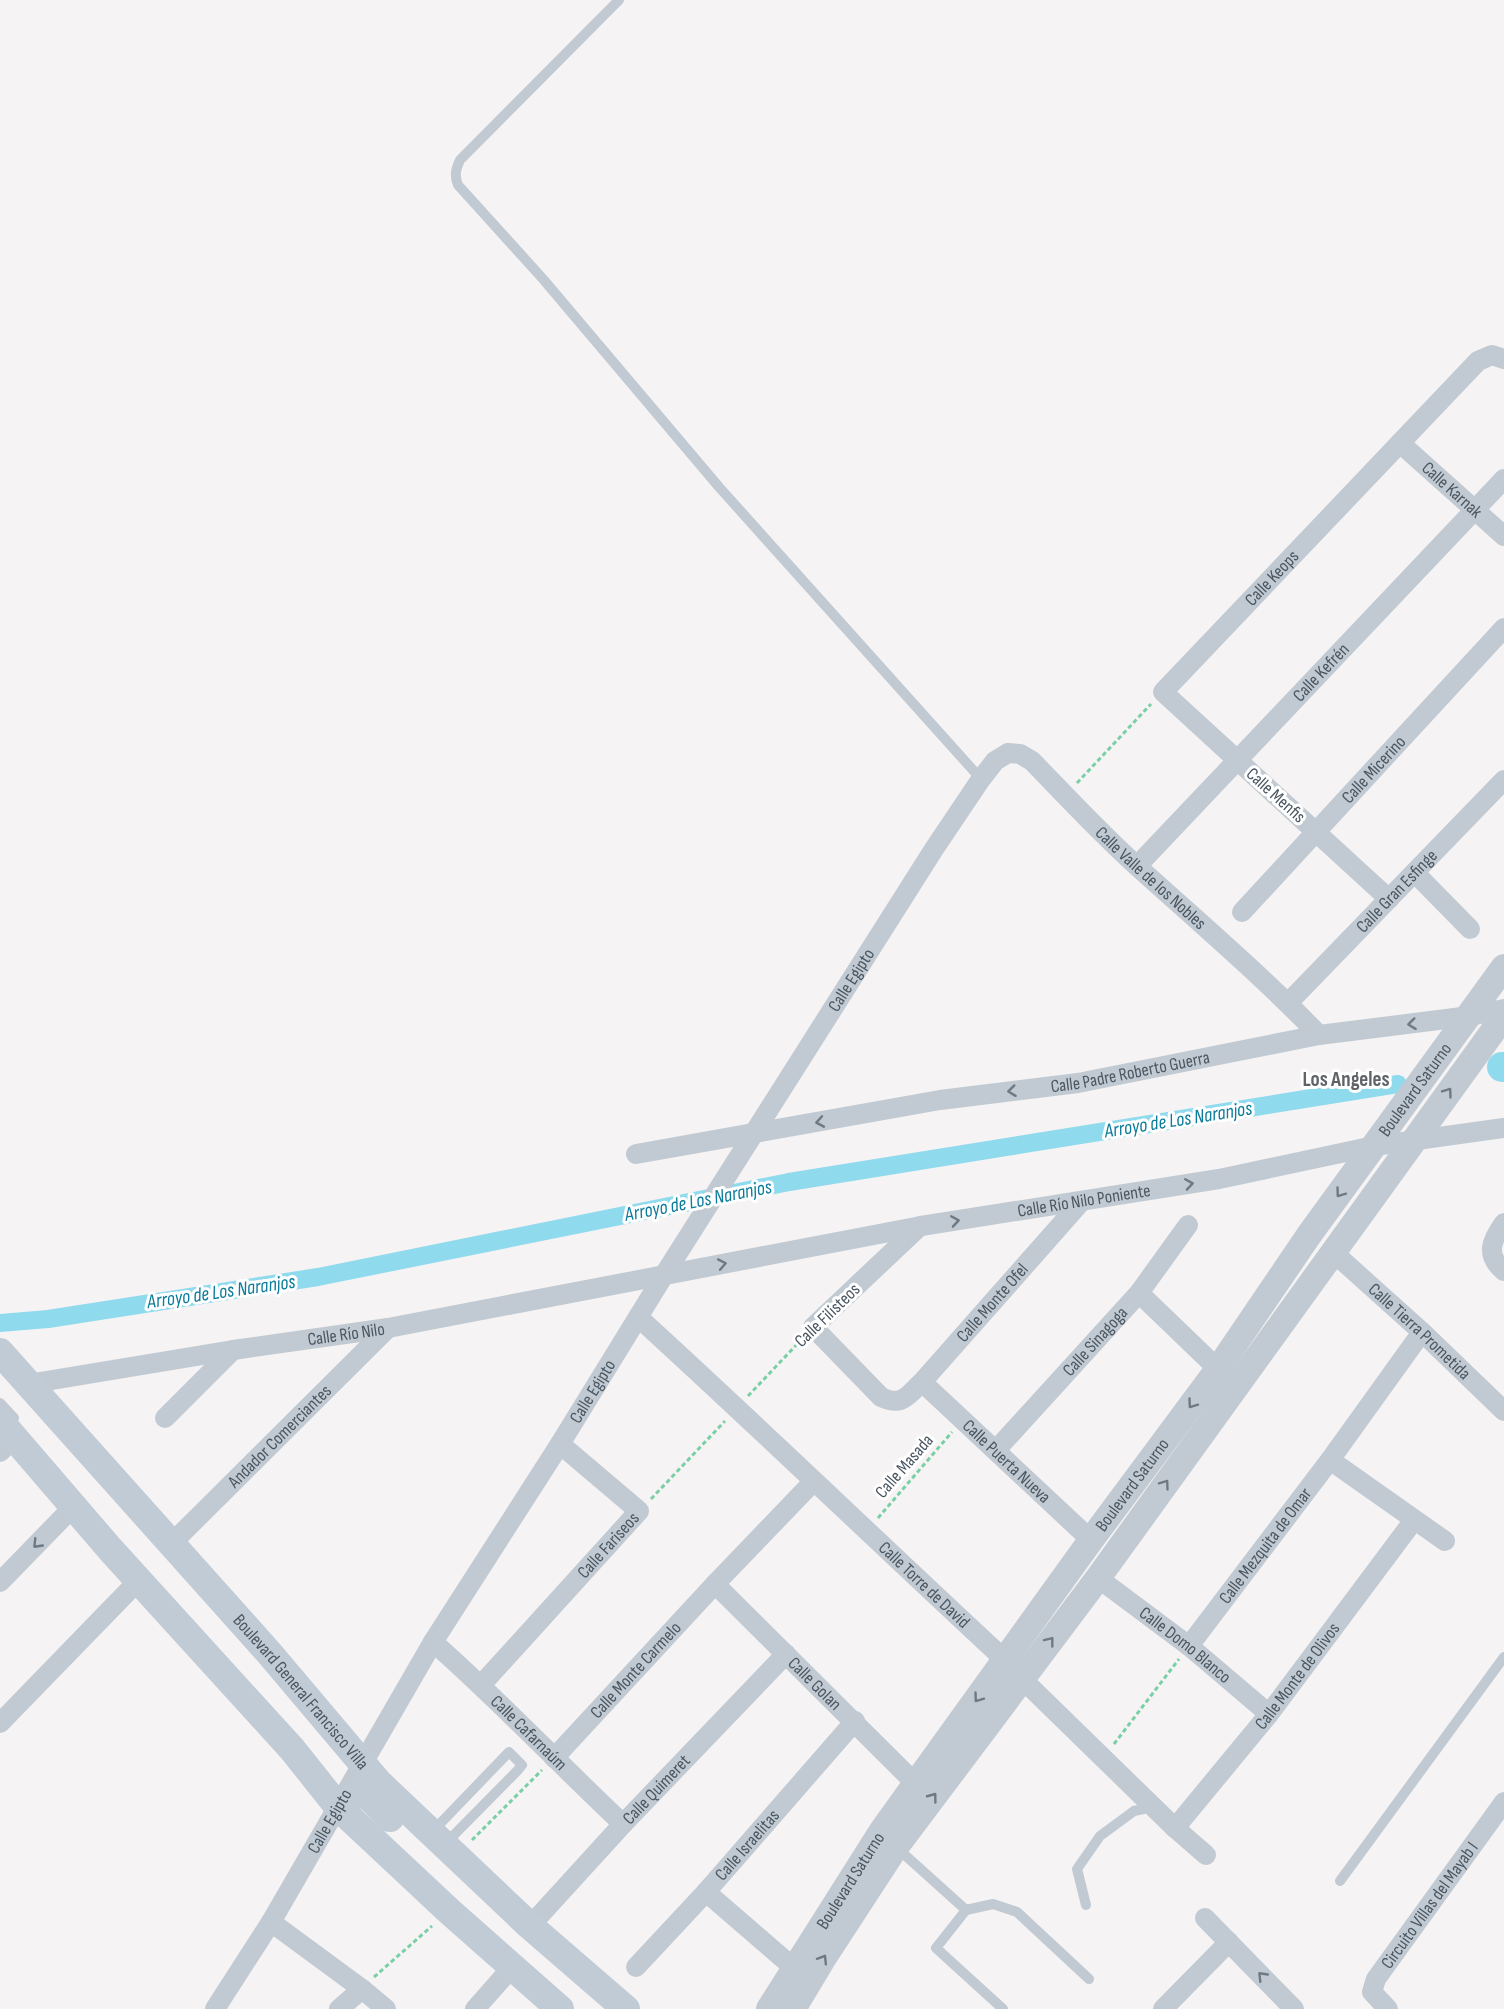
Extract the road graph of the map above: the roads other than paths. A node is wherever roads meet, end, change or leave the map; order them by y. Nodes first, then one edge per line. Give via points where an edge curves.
1 (619, 0) edge
2 (1504, 359) edge
3 (1400, 443) junction
4 (1504, 479) edge
5 (1475, 510) junction
6 (1504, 536) edge
7 (1504, 628) edge
8 (1163, 692) joint
9 (1237, 761) junction
10 (981, 779) junction
11 (1503, 784) edge
12 (1315, 831) junction
13 (1137, 866) junction
14 (1415, 873) junction
15 (1389, 899) junction
16 (1242, 912) dead end
17 (1470, 929) dead end
18 (1504, 968) edge
19 (1288, 1003) junction
20 (1504, 1009) edge
21 (1470, 1016) junction
22 (1504, 1016) edge
23 (1319, 1035) junction
24 (1504, 1128) edge
25 (754, 1134) junction
26 (1413, 1139) junction
27 (1374, 1146) junction
28 (636, 1154) dead end
29 (1081, 1202) junction
30 (1504, 1223) edge
31 (1188, 1225) dead end
32 (921, 1226) junction
33 (1334, 1253) junction
34 (1504, 1271) edge
35 (664, 1275) junction
36 (1139, 1293) junction
37 (638, 1317) junction
38 (388, 1328) junction
39 (1422, 1332) junction
40 (233, 1350) junction
41 (0, 1352) edge
42 (0, 1367) edge
43 (1218, 1369) junction
44 (922, 1382) junction
45 (23, 1387) junction
46 (901, 1401) joint
47 (0, 1403) edge
48 (1504, 1411) edge
49 (165, 1418) dead end
50 (47, 1422) dead end
51 (9, 1434) edge
52 (560, 1444) junction
53 (996, 1450) junction
54 (1330, 1460) junction
55 (813, 1482) junction
56 (74, 1506) junction
57 (1414, 1520) junction
58 (1091, 1540) junction
59 (1445, 1541) dead end
60 (171, 1552) junction
61 (1098, 1578) junction
62 (139, 1580) junction
63 (0, 1582) edge
64 (715, 1584) junction
65 (434, 1642) junction
66 (1189, 1646) junction
67 (786, 1654) junction
68 (1504, 1657) edge
69 (1013, 1669) junction
70 (271, 1674) dead end
71 (481, 1685) junction
72 (275, 1714) dead end
73 (1269, 1714) junction
74 (855, 1721) junction
75 (0, 1723) edge
76 (554, 1758) junction
77 (322, 1768) dead end
78 (916, 1784) junction
79 (349, 1787) junction
80 (1504, 1802) edge
81 (1154, 1807) junction
82 (399, 1818) dead end
83 (369, 1821) dead end
84 (623, 1824) junction
85 (1175, 1828) junction
86 (896, 1847) junction
87 (450, 1852) junction
88 (1206, 1855) dead end
89 (1340, 1881) dead end
90 (706, 1892) junction
91 (1086, 1905) dead end
92 (966, 1910) junction
93 (1205, 1918) dead end
94 (271, 1922) junction
95 (525, 1929) junction
96 (1229, 1942) junction
97 (513, 1966) junction
98 (636, 1967) dead end
99 (794, 1968) junction
100 (1089, 1979) dead end
101 (362, 1989) junction
102 (564, 2006) edge
103 (215, 2009) edge
104 (339, 2009) edge
105 (386, 2009) edge
106 (475, 2009) edge
107 (609, 2009) edge
108 (626, 2009) edge
109 (769, 2009) edge
110 (794, 2009) edge
111 (1003, 2009) edge
112 (1163, 2009) edge
113 (1294, 2009) edge
114 (1388, 2009) edge

1 - 10 lane via 460,160 455,177 458,185 719,487
2 - 3 street, Calle Keops via 1492,355 1478,361
3 - 5 street, Calle Karnak
3 - 8 street, Calle Keops
4 - 5 street, Calle Kefrén
5 - 6 street, Calle Karnak
5 - 9 street, Calle Kefrén
7 - 12 street, Calle Micerino
8 - 9 street, Calle Menfis
9 - 12 street, Calle Menfis
9 - 13 street, Calle Kefrén
10 - 13 street, Calle Valle de los Nobles via 995,761 1008,753 1020,754 1032,761
10 - 25 street, Calle Egipto
11 - 14 street, Calle Gran Esfinge
12 - 15 street, Calle Menfis
12 - 16 street, Calle Micerino
13 - 19 street, Calle Valle de los Nobles
14 - 15 street, Calle Gran Esfinge
14 - 17 street
15 - 19 street, Calle Gran Esfinge
18 - 21 street, Boulevard Saturno
19 - 23 street, Calle Valle de los Nobles
20 - 21 street, Calle Padre Roberto Guerra
21 -> 23 street, Calle Padre Roberto Guerra
21 - 27 street, Boulevard Saturno
26 -> 22 street, Boulevard Saturno
23 -> 25 street, Calle Padre Roberto Guerra via 1078,1083 940,1100
24 - 26 street, Calle Río Nilo Poniente
25 - 28 street, Calle Padre Roberto Guerra
25 - 35 street, Calle Egipto
26 - 27 street, Calle Río Nilo Poniente
26 - 33 street, Boulevard Saturno
29 -> 27 street, Calle Río Nilo Poniente via 1219,1179
27 -> 43 street, Boulevard Saturno
32 -> 29 street, Calle Río Nilo Poniente
29 - 44 street, Calle Monte Ofel
30 - 34 street via 1492,1250 1493,1259
31 - 36 street, Calle Sinagoga
35 -> 32 street, Calle Río Nilo Poniente
32 - 46 street, Calle Filisteos via 813,1328 881,1397
33 - 39 street, Calle Tierra Prometida
61 -> 33 street, Boulevard Saturno
35 - 37 street, Calle Egipto
35 - 38 street, Calle Río Nilo
36 - 43 street
36 - 53 street, Calle Sinagoga
37 - 52 street, Calle Egipto
37 - 55 street, Calle Torre de David
38 - 40 street, Calle Río Nilo
38 - 60 street, Andador Comerciantes
39 - 48 street, Calle Tierra Prometida
39 - 54 street, Calle Mezquita de Omar
40 - 45 street, Calle Río Nilo
40 - 49 street
41 - 45 main road, Boulevard General Francisco Villa
42 - 45 lane
43 -> 58 street, Boulevard Saturno
44 - 46 street, Calle Monte Ofel
44 - 53 street, Calle Puerta Nueva
45 - 60 main road, Boulevard General Francisco Villa
47 - 51 lane
50 - 60 lane
51 - 56 main road, Boulevard General Francisco Villa
52 - 65 street, Calle Egipto
52 - 71 street, Calle Fariseos via 639,1511
53 - 58 street, Calle Puerta Nueva
54 - 57 street
54 - 66 street, Calle Mezquita de Omar
55 - 64 street, Calle Monte Carmelo
55 - 69 street, Calle Torre de David
56 - 62 main road, Boulevard General Francisco Villa
56 -> 63 street
57 - 59 street
57 - 73 street, Calle Monte de Olivos
58 - 69 street, Boulevard Saturno
60 - 79 main road, Boulevard General Francisco Villa via 270,1653
61 - 66 street, Calle Domo Blanco
69 -> 61 street, Boulevard Saturno
62 - 75 street
62 - 79 main road, Boulevard General Francisco Villa via 292,1749
64 - 67 street, Calle Golan
64 - 76 street, Calle Monte Carmelo
65 - 71 street, Calle Cafarnaúm
65 - 79 street, Calle Egipto
66 - 73 street, Calle Domo Blanco
67 - 74 street, Calle Golan
67 - 84 street, Calle Quimeret
68 - 89 lane
69 -> 78 street, Boulevard Saturno
69 - 81 street, Calle Torre de David
86 -> 69 street, Boulevard Saturno
70 - 79 lane
71 - 76 street, Calle Cafarnaúm
72 - 77 lane
73 - 85 street, Calle Monte de Olivos
74 - 78 street, Calle Golan
74 - 90 street, Calle Israelitas
76 - 84 street, Calle Cafarnaúm
78 - 99 street, Boulevard Saturno
79 - 82 lane
79 - 87 main road, Boulevard General Francisco Villa via 400,1805
79 - 87 main road via 355,1794 365,1794 441,1868 456,1875
79 - 94 street, Calle Egipto
79 - 97 main road, Boulevard General Francisco Villa via 449,1911
80 - 114 street, Circuito Villas del Mayab I via 1376,1979 1372,1992
81 - 85 street, Calle Torre de David
81 - 91 lane via 1134,1811 1094,1844 1077,1869
83 - 102 lane via 454,1905 521,1960
84 - 95 street, Calle Quimeret
85 - 88 street, Calle Torre de David
86 - 92 lane
110 -> 86 street, Boulevard Saturno
87 - 87 lane via 522,1765 509,1752
87 - 95 main road, Boulevard General Francisco Villa
90 - 98 street, Calle Israelitas
90 - 99 street
92 - 100 lane via 993,1904 1017,1912
92 - 111 lane via 936,1948
93 - 96 street
94 - 101 street
94 - 103 street, Calle Egipto
95 - 107 lane
95 - 108 main road, Boulevard General Francisco Villa
96 - 112 street
113 -> 96 street
97 - 102 main road, Boulevard General Francisco Villa
97 - 106 street
99 - 109 street, Boulevard Saturno
101 - 104 street
101 - 105 street

